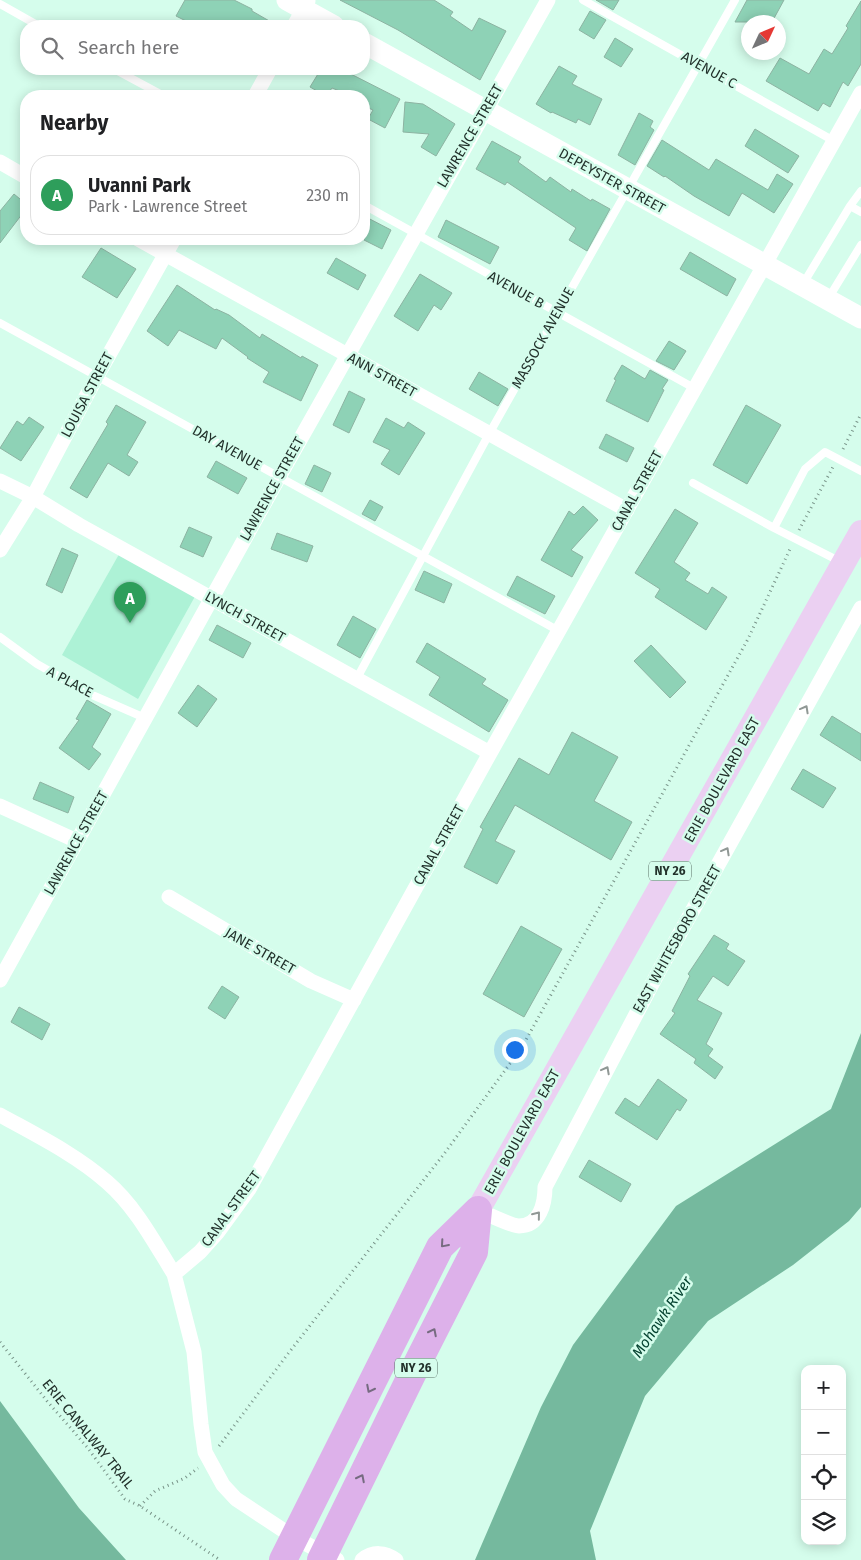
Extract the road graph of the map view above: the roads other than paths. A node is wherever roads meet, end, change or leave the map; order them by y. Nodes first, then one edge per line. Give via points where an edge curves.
1 (548, 0) edge
2 (583, 0) edge
3 (735, 0) edge
4 (0, 4) edge
5 (298, 9) edge
6 (28, 20) edge
7 (321, 20) edge
8 (370, 46) edge
9 (698, 63) junction
10 (125, 75) edge
11 (266, 75) edge
12 (153, 90) edge
13 (258, 90) edge
14 (861, 93) edge
15 (485, 110) junction
16 (834, 141) junction
17 (0, 162) edge
18 (20, 174) edge
19 (627, 190) junction
20 (861, 191) edge
21 (850, 206) junction
22 (370, 209) edge
23 (861, 212) edge
24 (415, 234) junction
25 (149, 245) edge
26 (170, 245) edge
27 (861, 245) edge
28 (165, 254) junction
29 (765, 265) junction
30 (802, 286) junction
31 (828, 300) junction
32 (557, 312) junction
33 (861, 318) edge
34 (0, 323) edge
35 (347, 355) junction
36 (97, 376) junction
37 (694, 388) junction
38 (489, 434) junction
39 (861, 471) edge
40 (278, 477) junction
41 (0, 481) edge
42 (692, 483) dead end
43 (32, 497) junction
44 (627, 510) junction
45 (774, 528) junction
46 (861, 532) edge
47 (0, 550) edge
48 (423, 555) junction
49 (844, 564) junction
50 (212, 599) junction
51 (861, 608) edge
52 (559, 631) junction
53 (0, 637) edge
54 (356, 680) junction
55 (145, 718) junction
56 (490, 753) junction
57 (0, 806) edge
58 (77, 841) junction
59 (169, 897) dead end
60 (5, 960) edge
61 (0, 980) edge
62 (354, 1000) junction
63 (0, 1115) edge
64 (478, 1210) junction
65 (174, 1274) junction
66 (283, 1560) edge
67 (321, 1560) edge
68 (337, 1560) edge
69 (362, 1560) edge
70 (396, 1560) edge

1 - 15 street, LAWRENCE STREET
2 - 9 lane, AVENUE C
3 - 9 lane, MASSOCK AVENUE
4 - 6 lane
5 - 7 street
8 - 15 street, DEPEYSTER STREET
9 - 16 lane, AVENUE C
9 - 19 lane, MASSOCK AVENUE
10 - 12 lane
11 - 13 street
14 - 16 street, CANAL STREET
15 - 19 street, DEPEYSTER STREET
15 - 24 street, LAWRENCE STREET
16 - 29 street, CANAL STREET
17 - 18 street
19 - 29 street, DEPEYSTER STREET
19 - 32 lane, MASSOCK AVENUE
20 - 21 lane
21 - 23 lane
21 - 30 lane
22 - 24 lane, AVENUE B
24 - 32 lane, AVENUE B
24 - 35 street, LAWRENCE STREET
25 - 28 street, ANN STREET
26 - 28 street, LOUISA STREET
27 - 31 lane
28 - 35 street, ANN STREET
28 - 36 street, LOUISA STREET
29 - 30 street, DEPEYSTER STREET
29 - 37 street, CANAL STREET
30 - 31 street, DEPEYSTER STREET
31 - 33 street, DEPEYSTER STREET
32 - 37 lane, AVENUE B
32 - 38 lane, MASSOCK AVENUE
34 - 36 lane, DAY AVENUE
35 - 38 street, ANN STREET
35 - 40 street, LAWRENCE STREET
36 - 40 lane, DAY AVENUE
36 - 43 street, LOUISA STREET
37 - 44 street, CANAL STREET
38 - 44 street, ANN STREET
38 - 48 lane, MASSOCK AVENUE
39 - 45 lane via 825,452 804,470
40 - 48 lane, DAY AVENUE
40 - 50 street, LAWRENCE STREET
41 - 43 street, LYNCH STREET
42 - 45 lane
43 - 47 street, LOUISA STREET
43 - 50 street, LYNCH STREET
44 - 52 street, CANAL STREET
45 - 49 lane
46 - 49 main road, ERIE BOULEVARD EAST / NY 26
48 - 52 lane, DAY AVENUE
48 - 54 lane, MASSOCK AVENUE
49 - 64 main road, ERIE BOULEVARD EAST / NY 26
50 - 54 street, LYNCH STREET
50 - 55 street, LAWRENCE STREET
64 -> 51 street, EAST WHITESBORO STREET via 518,1226 528,1224 540,1213 545,1201 545,1187 660,969
52 - 56 street, CANAL STREET
53 - 55 lane, A PLACE via 90,694
54 - 56 street, LYNCH STREET
55 - 58 street, LAWRENCE STREET
56 - 62 street, CANAL STREET
57 - 58 street
58 - 60 street, LAWRENCE STREET
59 - 62 street, JANE STREET via 311,981
60 - 61 street, LAWRENCE STREET
62 - 65 street, CANAL STREET via 249,1189 217,1233
63 - 65 street via 83,1162 108,1183 136,1214
64 -> 66 highway, ERIE BOULEVARD EAST / NY 26 via 440,1247
67 -> 64 highway, ERIE BOULEVARD EAST / NY 26 via 474,1252
65 - 68 street via 194,1352 205,1452 223,1485 236,1499 295,1538
69 - 70 street via 383,1553

